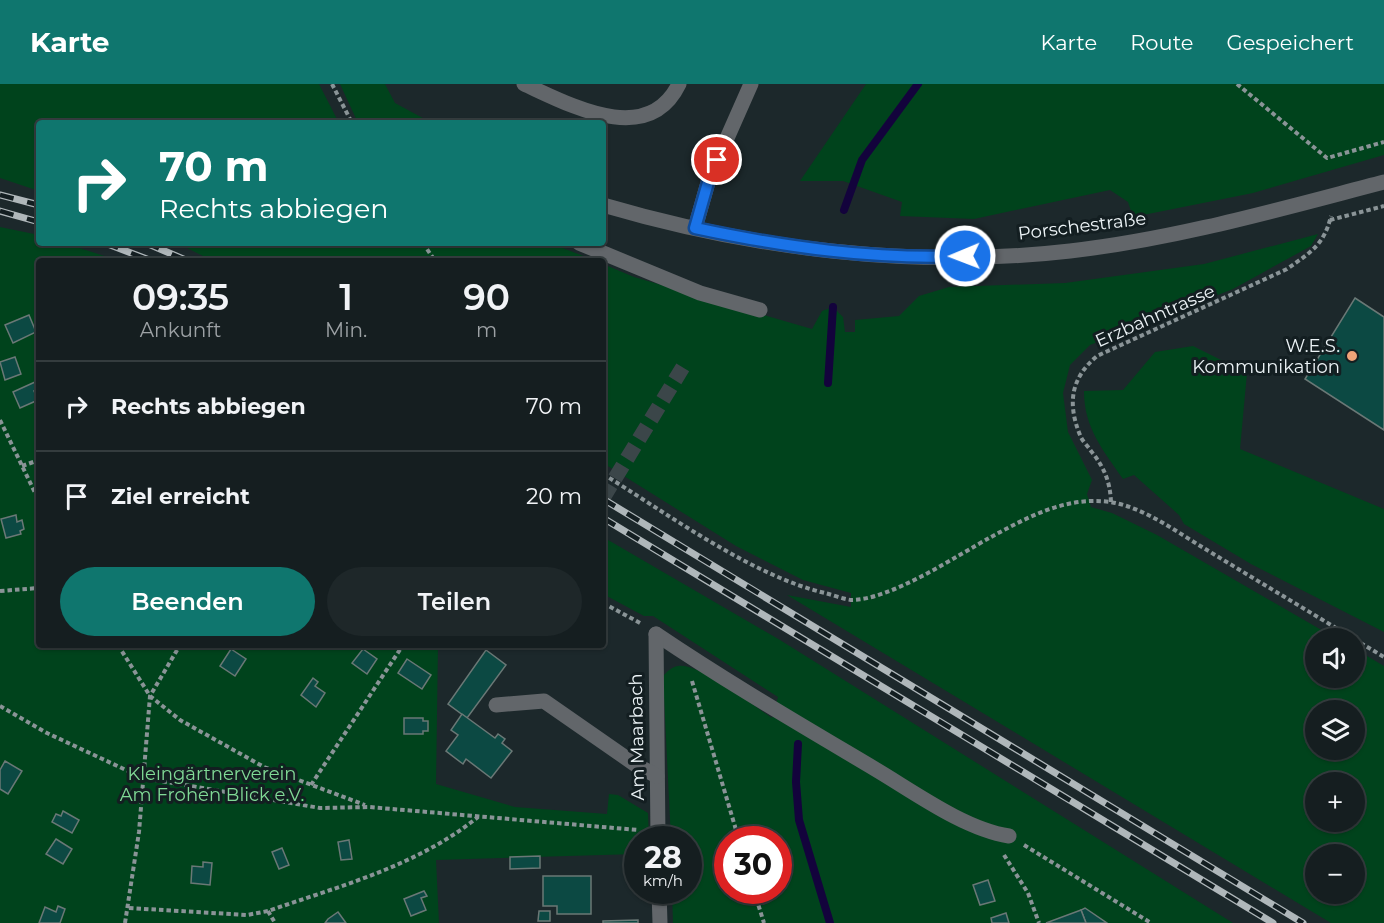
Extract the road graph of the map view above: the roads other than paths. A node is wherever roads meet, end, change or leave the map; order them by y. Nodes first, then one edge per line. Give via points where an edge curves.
1 (524, 84) edge
2 (680, 84) edge
3 (751, 84) edge
4 (1384, 182) edge
5 (606, 206) edge
6 (695, 228) junction
7 (586, 246) edge
8 (760, 310) dead end
9 (496, 705) dead end
10 (657, 776) junction
11 (658, 826) edge
12 (1009, 836) road end
13 (659, 904) edge
14 (660, 923) edge

1 - 2 street via 599,115 622,118 654,112 667,103
3 - 6 street via 709,179
4 - 6 street, Porschestraße via 1212,227 1070,251 943,257 874,255 753,240
5 - 6 street, Porschestraße
7 - 8 street via 700,293
9 - 10 street via 544,701
10 - 11 street, Am Maarbach
10 - 12 street, Am Maarbach via 656,634 903,786 988,833
13 - 14 street

